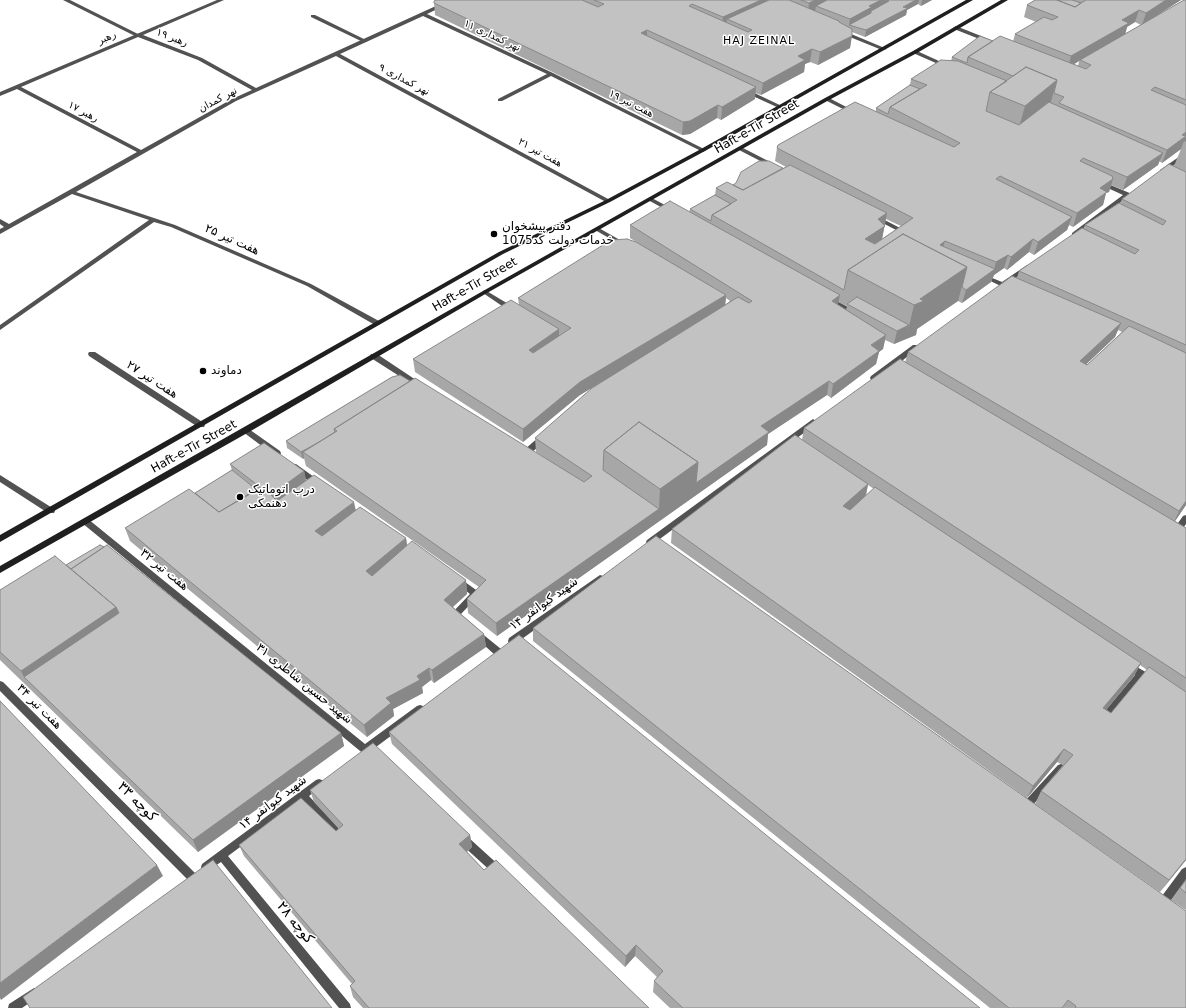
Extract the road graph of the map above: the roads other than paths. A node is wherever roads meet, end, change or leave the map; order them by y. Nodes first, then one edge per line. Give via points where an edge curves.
1 (66, 0) edge
2 (221, 0) edge
3 (453, 0) edge
4 (970, 0) edge
5 (1005, 0) edge
6 (424, 14) junction
7 (313, 16) dead end
8 (956, 28) junction
9 (836, 30) edge
10 (137, 35) junction
11 (364, 41) junction
12 (998, 44) edge
13 (884, 49) junction
14 (915, 52) junction
15 (337, 54) junction
16 (950, 67) edge
17 (551, 74) junction
18 (17, 87) junction
19 (738, 88) edge
20 (256, 90) junction
21 (0, 94) edge
22 (827, 99) junction
23 (500, 100) dead end
24 (780, 107) junction
25 (856, 113) edge
26 (463, 121) joint
27 (741, 149) junction
28 (703, 150) junction
29 (141, 152) junction
30 (1186, 154) edge
31 (782, 170) edge
32 (1161, 174) edge
33 (1094, 180) edge
34 (71, 192) junction
35 (650, 199) junction
36 (608, 201) junction
37 (1108, 210) junction
38 (678, 214) edge
39 (1115, 214) edge
40 (872, 216) edge
41 (154, 219) junction
42 (0, 221) edge
43 (9, 227) junction
44 (596, 229) junction
45 (0, 232) edge
46 (1073, 235) edge
47 (889, 239) edge
48 (631, 248) edge
49 (1034, 263) edge
50 (975, 272) edge
51 (999, 287) junction
52 (1016, 291) edge
53 (484, 292) junction
54 (823, 295) edge
55 (518, 313) edge
56 (845, 322) edge
57 (377, 323) junction
58 (0, 328) edge
59 (922, 343) edge
60 (92, 354) dead end
61 (374, 356) junction
62 (868, 382) edge
63 (427, 390) edge
64 (819, 418) edge
65 (201, 425) junction
66 (246, 430) junction
67 (552, 432) edge
68 (527, 452) edge
69 (0, 478) edge
70 (318, 486) edge
71 (51, 511) junction
72 (1186, 518) edge
73 (85, 521) junction
74 (1175, 532) edge
75 (0, 539) edge
76 (642, 548) edge
77 (0, 570) edge
78 (610, 570) edge
79 (452, 576) edge
80 (228, 637) joint
81 (1121, 661) edge
82 (1141, 674) junction
83 (0, 684) edge
84 (1160, 687) edge
85 (428, 703) edge
86 (1103, 720) edge
87 (61, 747) joint
88 (362, 751) junction
89 (377, 760) edge
90 (1061, 768) edge
91 (327, 777) edge
92 (302, 796) junction
93 (1027, 805) edge
94 (459, 835) edge
95 (340, 837) edge
96 (222, 856) junction
97 (1186, 872) edge
98 (506, 878) edge
99 (189, 880) joint
100 (1163, 903) edge
101 (39, 989) edge
102 (13, 1008) edge
103 (346, 1008) edge

1 - 10 street, رهبر ۱۹
2 - 10 street, رهبر
3 - 6 street, نهر کمدان
4 - 13 main road, Haft-e-Tir Street
5 - 8 main road, Haft-e-Tir Street
6 - 11 street, نهر کمدان
6 - 17 street, نهر کمداری ۱۱
7 - 11 street
8 - 12 street
8 - 14 main road, Haft-e-Tir Street
9 - 13 street
10 - 18 street, رهبر
10 - 20 street, رهبر ۱۹ via 200,59
11 - 15 street, نهر کمدان
13 - 24 main road, Haft-e-Tir Street
14 - 16 street
14 - 22 main road, Haft-e-Tir Street
15 - 20 street, نهر کمدان
15 - 26 street, نهر کمداری ۹
17 - 23 street
17 - 28 street, هفت تیر ۱۹
18 - 21 street, رهبر
18 - 29 street, رهبر ۱۷
19 - 24 street
20 - 29 street, نهر کمدان
22 - 25 street
22 - 27 main road, Haft-e-Tir Street
24 - 28 main road, Haft-e-Tir Street
26 - 36 street, هفت تیر ۲۱
27 - 31 street
27 - 35 main road, Haft-e-Tir Street
28 - 36 main road, Haft-e-Tir Street
29 - 34 street, نهر کمدان
30 - 32 street
33 - 37 street via 1131,193
34 - 41 street, هفت تیر ۲۵
34 - 43 street, نهر کمدان
35 - 38 street
35 - 44 main road, Haft-e-Tir Street
36 - 57 main road, Haft-e-Tir Street via 501,253
37 - 39 street
37 - 46 street
40 - 47 street via 900,230
41 - 57 street, هفت تیر ۲۵ via 308,285
41 - 58 street
42 - 43 street
43 - 45 street, نهر کمدان
44 - 48 street
44 - 53 main road, Haft-e-Tir Street
49 - 51 street
50 - 51 street
51 - 52 street
53 - 55 street
53 - 61 main road, Haft-e-Tir Street
54 - 56 street via 850,311 839,318
57 - 65 main road, Haft-e-Tir Street
59 - 62 street via 896,366
60 - 65 street, هفت تیر ۲۷
61 - 63 street
61 - 66 main road, Haft-e-Tir Street
64 - 76 street via 792,442 657,542
65 - 71 main road, Haft-e-Tir Street
66 - 70 street via 294,464
66 - 73 main road, Haft-e-Tir Street
67 - 68 street
69 - 71 street
71 - 75 main road, Haft-e-Tir Street
72 - 74 street
73 - 77 main road, Haft-e-Tir Street
73 - 80 street, هفت تیر ۳۲
78 - 79 street, شهید کیوانفر ۱۴ via 520,640 494,654 455,614 476,594
80 - 88 street, شهید حسین شاطری ۳۱
81 - 82 street
82 - 84 street
82 - 86 street
83 - 87 street, هفت تیر ۳۴
85 - 88 street
87 - 99 street, کوچه ۳۳
88 - 89 street, شهید حسین شاطری ۳۱
90 - 93 street
91 - 92 street, شهید کیوانفر ۱۴
92 - 95 street
92 - 96 street, شهید کیوانفر ۱۴
94 - 98 street
96 - 99 street, شهید کیوانفر ۱۴
96 - 103 street, کوچه ۲۸
97 - 100 street
101 - 102 street

